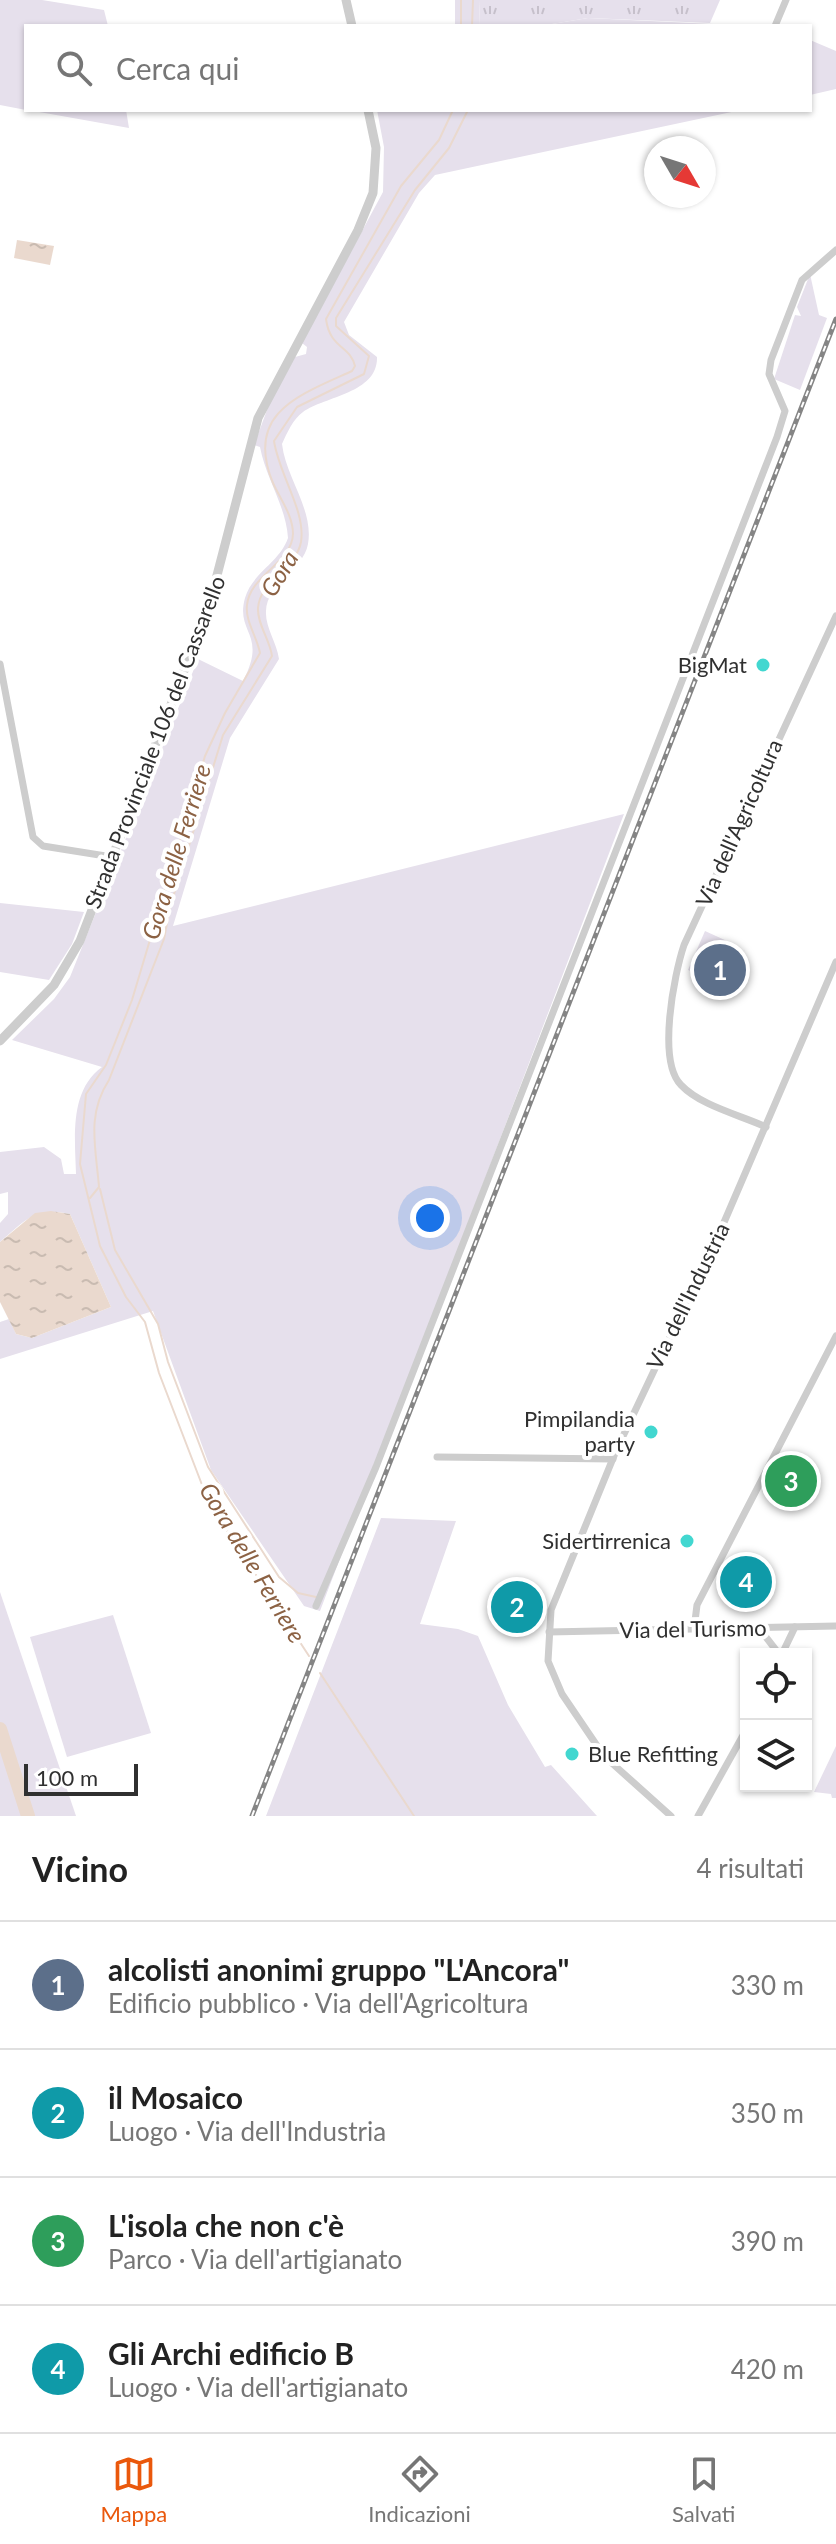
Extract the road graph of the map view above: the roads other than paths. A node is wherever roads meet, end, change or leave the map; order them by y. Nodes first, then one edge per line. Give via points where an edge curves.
1 (346, 0) edge
2 (786, 0) edge
3 (352, 24) edge
4 (776, 24) edge
5 (368, 112) edge
6 (836, 250) edge
7 (836, 616) edge
8 (0, 664) edge
9 (112, 857) junction
10 (836, 962) edge
11 (0, 1041) edge
12 (766, 1127) junction
13 (836, 1336) edge
14 (437, 1457) dead end
15 (613, 1459) junction
16 (316, 1606) dead end
17 (836, 1626) edge
18 (795, 1627) junction
19 (759, 1628) junction
20 (694, 1629) junction
21 (549, 1632) junction
22 (775, 1648) edge
23 (783, 1648) edge
24 (740, 1741) edge
25 (671, 1816) edge
26 (698, 1816) edge

1 - 3 street
2 - 4 street
5 - 9 street, Strada Provinciale 106 del Cassarello via 377,173 370,203 258,418 209,606
6 - 16 street via 804,277 792,304 769,369 784,405 777,437 376,1467
7 - 12 street, Via dell'Agricoltura via 690,932 674,990 674,1076 691,1093
8 - 9 street via 33,837 43,846
9 - 11 street, Strada Provinciale 106 del Cassarello via 70,963
10 - 12 street, Via dell'Industria
12 - 15 street, Via dell'Industria
13 - 20 street via 697,1605
14 - 15 street
15 - 21 street, Via dell'Industria via 554,1601
17 - 18 street, Via del Turismo
18 - 19 street, Via del Turismo
18 - 23 street
19 - 20 street, Via del Turismo
19 - 22 street
20 - 21 street, Via del Turismo
21 - 25 street, Via dell'Industria via 553,1677 583,1727 625,1778
24 - 26 street

